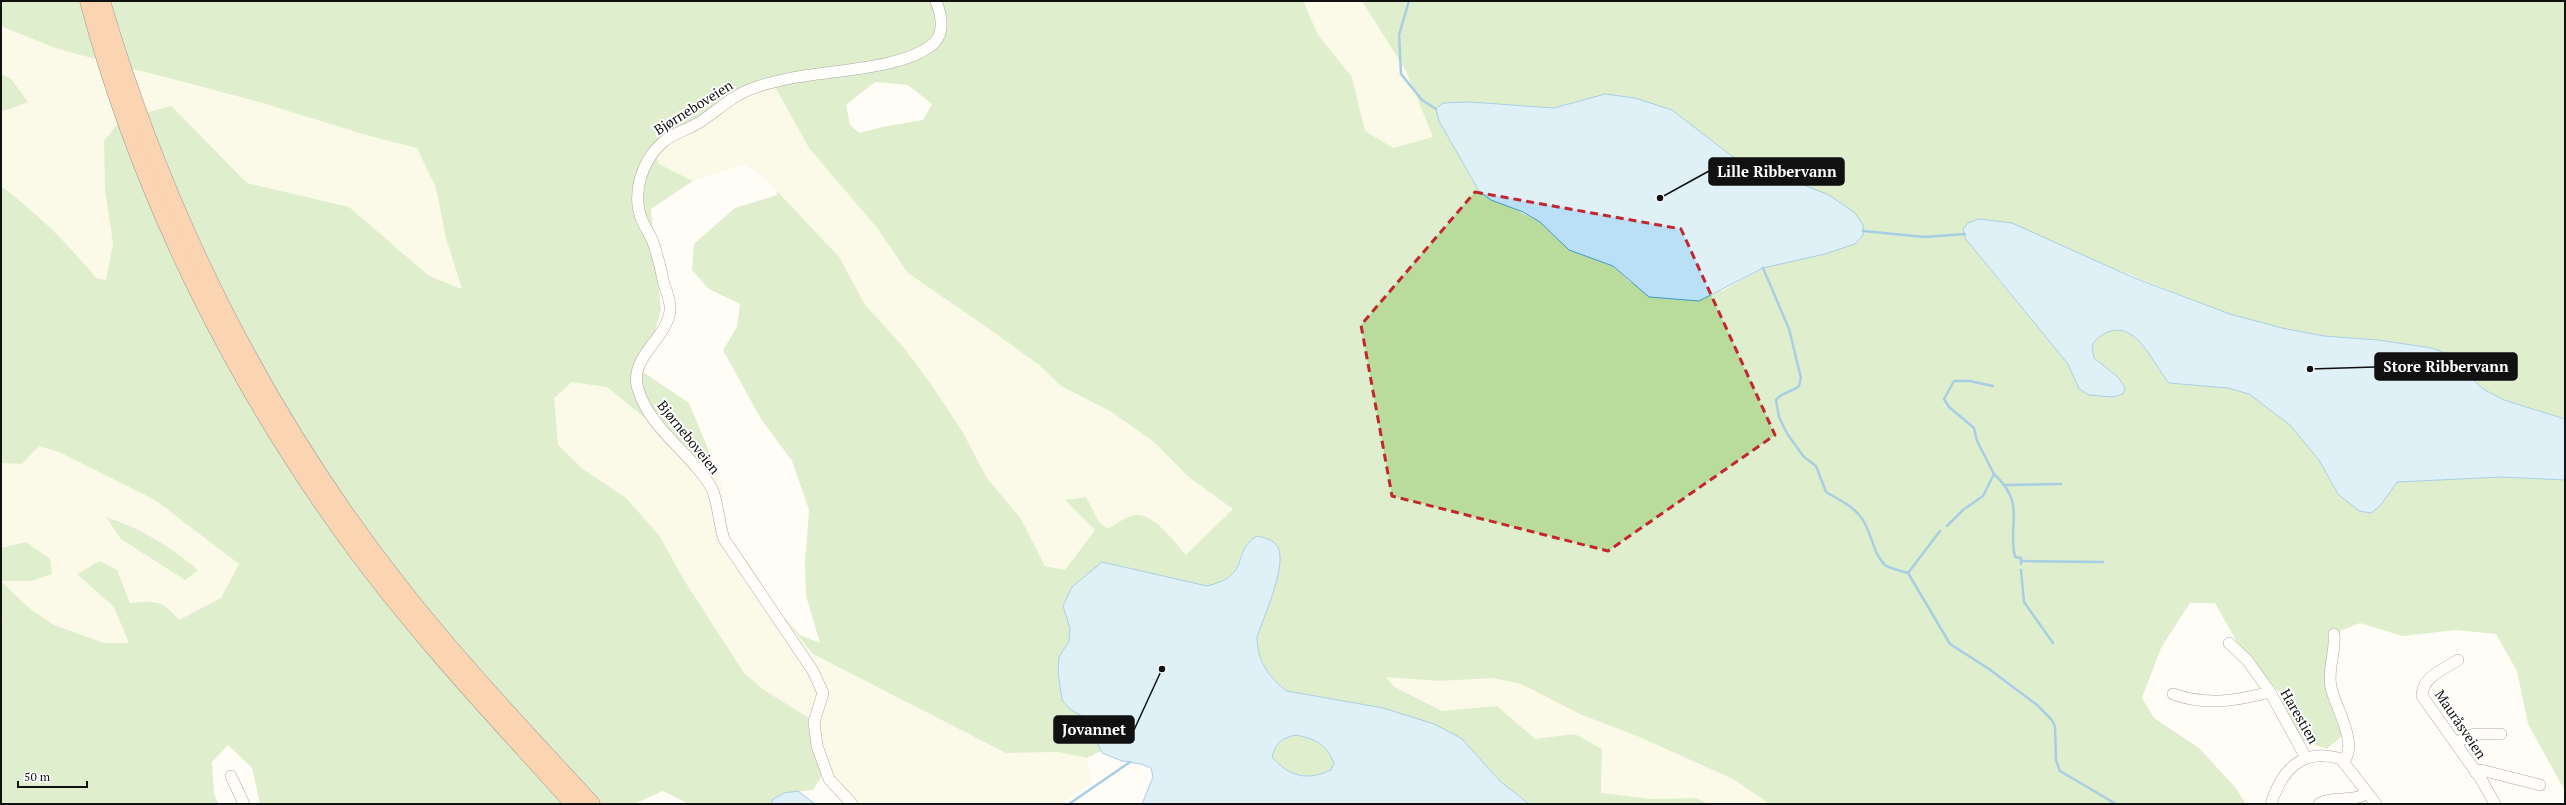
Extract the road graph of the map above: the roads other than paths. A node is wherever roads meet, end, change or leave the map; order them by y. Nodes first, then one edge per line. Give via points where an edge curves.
1 (88, 1) edge
2 (102, 1) edge
3 (936, 1) edge
4 (2334, 634) dead end
5 (2229, 643) dead end
6 (2458, 660) dead end
7 (2270, 692) junction
8 (2173, 694) dead end
9 (2501, 734) dead end
10 (2457, 746) junction
11 (2306, 758) junction
12 (2343, 762) junction
13 (2476, 773) junction
14 (231, 776) dead end
15 (2540, 785) dead end
16 (2367, 793) junction
17 (244, 804) edge
18 (573, 804) edge
19 (592, 804) edge
20 (852, 804) edge
21 (2272, 804) edge
22 (2319, 804) edge
23 (2376, 804) edge
24 (2495, 804) edge

1 - 18 highway via 119,99 158,202 204,302 267,417 331,515 398,606 466,686
2 - 19 highway via 143,127 184,228 230,323 297,439 362,535 428,621
3 - 20 street, Bjørneboveien via 941,14 940,32 936,41 922,52 852,69 788,79 733,98 699,123 678,131 662,143 649,159 639,182 638,208 656,252 670,311 661,332 641,360 636,385 641,399 660,426 697,468 713,491 724,539 813,671 823,693 814,722 816,746 829,779
4 - 12 street via 2330,687 2345,726 2348,742 2346,759
5 - 7 street via 2247,660
6 - 10 street, Mauråsveien via 2430,678 2422,691 2424,702
7 - 8 street, Harestien via 2246,698 2209,702
7 - 11 street, Harestien
9 - 10 street via 2474,734 2459,741
10 - 13 street, Mauråsveien
11 - 12 street via 2318,754 2331,756
11 - 21 street via 2295,762 2275,791
12 - 16 street
13 - 15 street, Mauråsveien via 2481,770
13 - 24 street, Mauråsveien
14 - 17 street
16 - 22 street via 2363,796 2330,799
16 - 23 street

